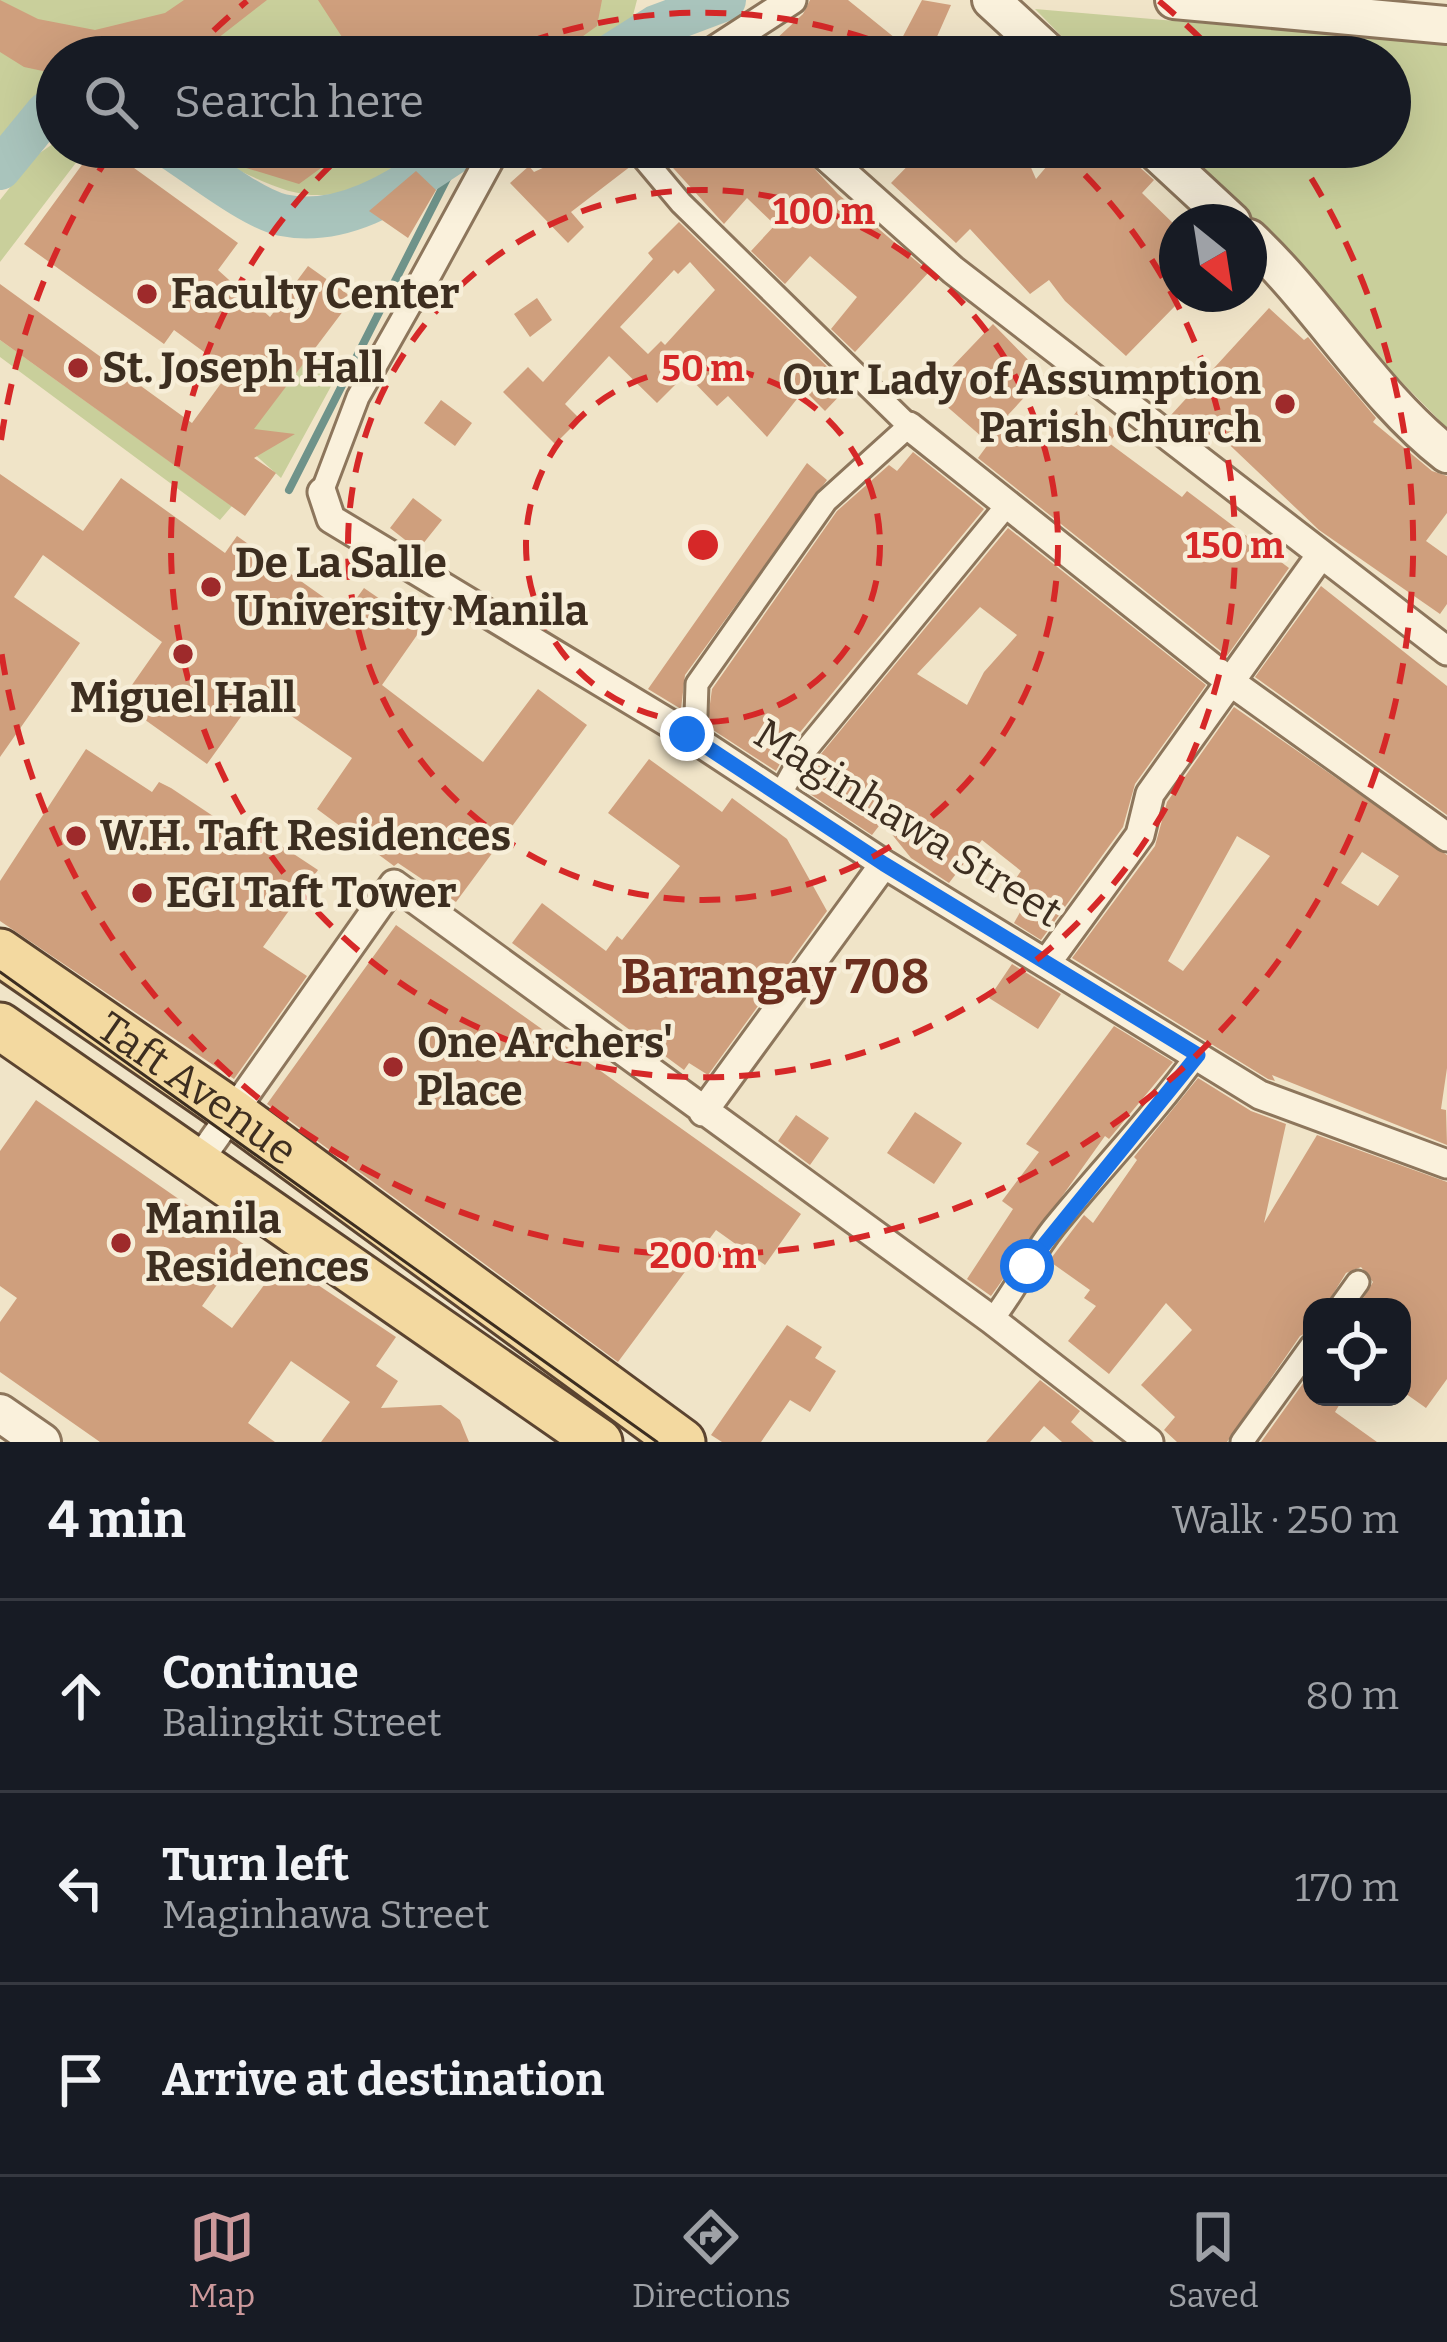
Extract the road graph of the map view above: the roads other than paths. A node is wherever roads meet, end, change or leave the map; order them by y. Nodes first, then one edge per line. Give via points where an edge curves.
1 (793, 0) edge
2 (991, 0) edge
3 (1174, 0) edge
4 (1447, 25) edge
5 (734, 36) edge
6 (1030, 36) edge
7 (485, 168) edge
8 (652, 168) edge
9 (839, 168) edge
10 (1174, 168) edge
11 (1213, 204) edge
12 (1267, 257) edge
13 (414, 298) joint
14 (909, 426) junction
15 (1447, 454) edge
16 (322, 492) joint
17 (1008, 504) junction
18 (1320, 556) junction
19 (1447, 651) edge
20 (1228, 680) junction
21 (687, 734) junction
22 (780, 795) junction
23 (1447, 837) edge
24 (884, 864) junction
25 (0, 952) edge
26 (1048, 961) junction
27 (0, 1026) edge
28 (1198, 1055) junction
29 (232, 1112) junction
30 (703, 1112) junction
31 (196, 1163) junction
32 (1447, 1164) edge
33 (1358, 1282) dead end
34 (1346, 1298) edge
35 (992, 1320) junction
36 (1303, 1357) edge
37 (0, 1412) edge
38 (42, 1442) edge
39 (599, 1442) edge
40 (682, 1442) edge
41 (1149, 1442) edge
42 (1242, 1442) edge

1 - 5 street
2 - 6 street
3 - 4 street
7 - 13 street, Maginhawa Street
8 - 14 street
9 - 18 street via 953,270
10 - 11 street
12 - 15 street
13 - 16 street, Maginhawa Street via 358,397
14 - 17 street
14 - 21 street via 804,530 697,684
16 - 21 street, Maginhawa Street via 331,519
17 - 20 street
17 - 22 street via 804,752
18 - 19 street
18 - 20 street
20 - 23 street
20 - 26 street via 1150,794 1140,835
21 - 22 street, Maginhawa Street
22 - 24 street, Maginhawa Street
24 - 26 street, Maginhawa Street
24 - 30 street
25 - 29 main road, Taft Avenue
26 - 28 street, Maginhawa Street
27 - 31 main road, Taft Avenue
28 - 32 street, Maginhawa Street via 1260,1094
28 - 35 street via 1033,1253
29 - 30 street via 394,884
29 - 31 street
29 - 40 main road, Taft Avenue
30 - 35 street
31 - 39 main road, Taft Avenue
33 - 34 street
35 - 41 street
36 - 42 street
37 - 38 street

